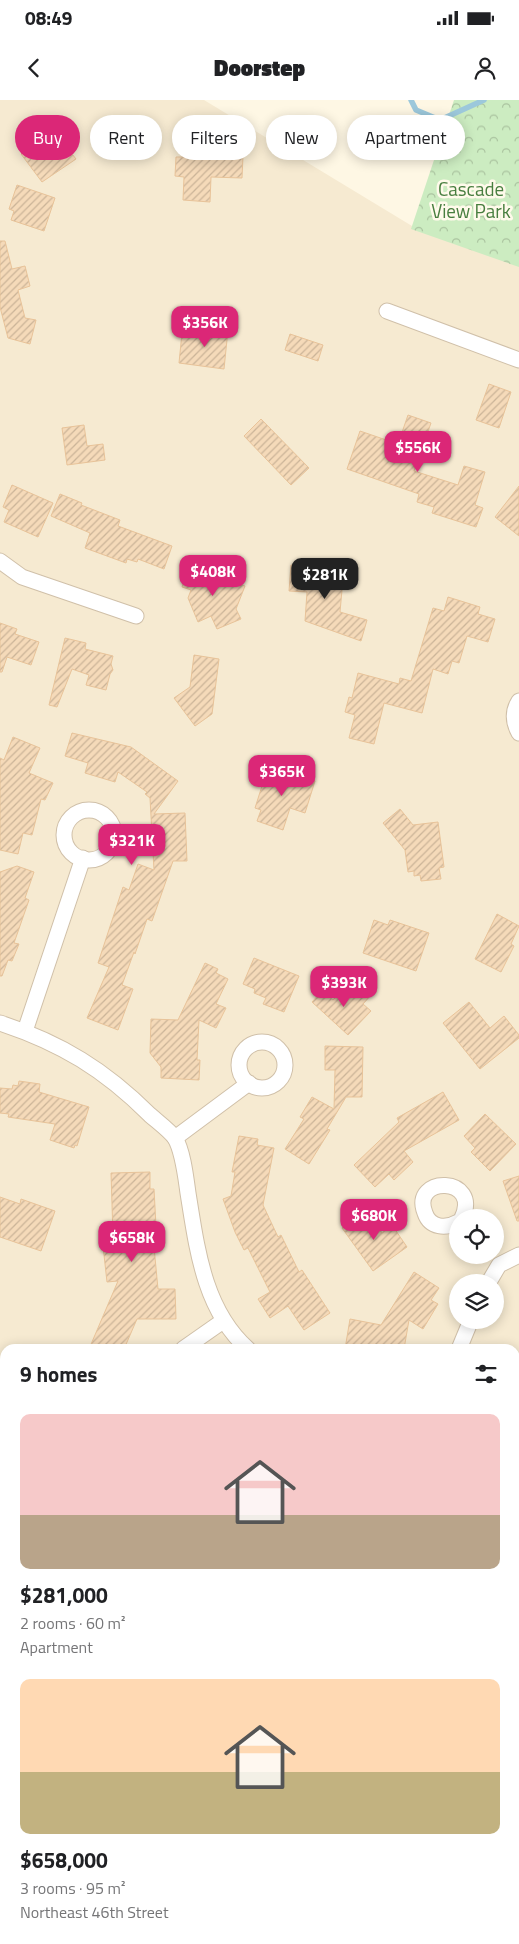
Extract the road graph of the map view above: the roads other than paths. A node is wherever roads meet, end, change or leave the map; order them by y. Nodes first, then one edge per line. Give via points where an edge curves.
1 (387, 310) dead end
2 (519, 360) edge
3 (0, 561) edge
4 (136, 616) dead end
5 (519, 701) edge
6 (519, 733) edge
7 (83, 858) dead end
8 (0, 1023) edge
9 (25, 1031) junction
10 (248, 1083) dead end
11 (175, 1138) junction
12 (464, 1209) edge
13 (449, 1226) edge
14 (519, 1255) edge
15 (504, 1258) edge
16 (223, 1321) junction
17 (467, 1329) edge
18 (190, 1344) edge
19 (243, 1344) edge
20 (461, 1344) edge

1 - 2 street
3 - 4 street via 22,577
5 - 6 street via 513,718
7 - 9 street
8 - 9 street
9 - 11 street via 86,1061 125,1090
10 - 11 street
11 - 16 street via 206,1282
12 - 13 street via 460,1191 447,1184 428,1191 423,1204 426,1217 437,1226
14 - 15 street
16 - 18 street
16 - 19 street
17 - 20 street

